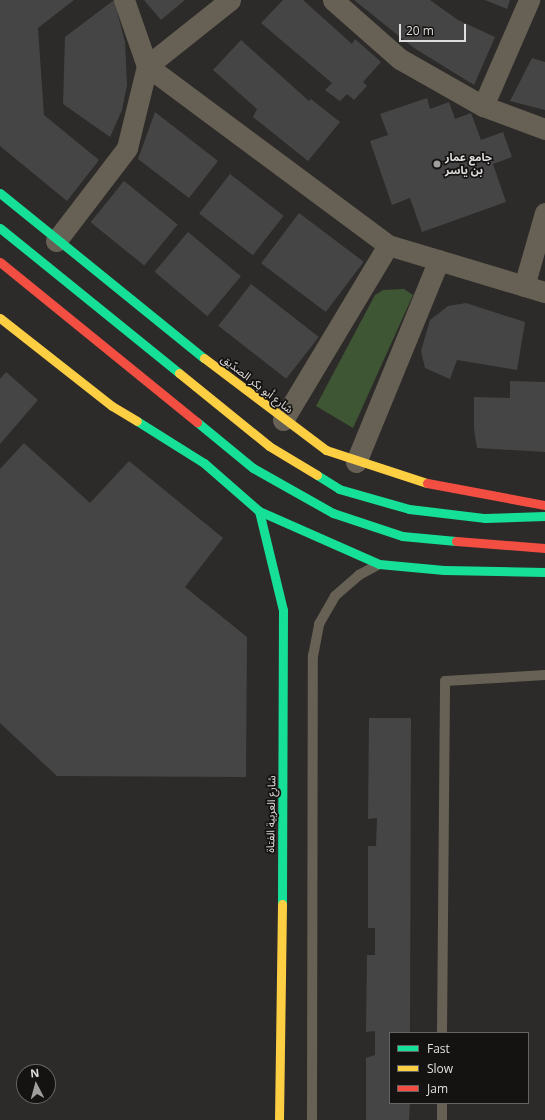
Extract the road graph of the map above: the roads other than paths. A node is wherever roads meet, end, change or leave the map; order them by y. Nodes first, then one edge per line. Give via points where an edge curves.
1 (124, 0) edge
2 (230, 0) edge
3 (334, 0) edge
4 (529, 0) edge
5 (147, 66) junction
6 (483, 106) junction
7 (545, 129) edge
8 (0, 193) edge
9 (545, 212) edge
10 (0, 228) edge
11 (56, 241) junction
12 (388, 245) junction
13 (439, 260) junction
14 (0, 262) edge
15 (524, 286) junction
16 (545, 292) edge
17 (0, 318) edge
18 (283, 420) junction
19 (356, 462) junction
20 (545, 505) edge
21 (259, 511) junction
22 (545, 516) edge
23 (545, 548) edge
24 (379, 564) junction
25 (545, 572) edge
26 (545, 675) edge
27 (442, 1032) edge
28 (442, 1104) edge
29 (279, 1120) edge
30 (312, 1120) edge
31 (442, 1120) edge

1 - 5 street
2 - 5 street
3 - 6 street via 400,59
4 - 6 street
5 - 11 street via 127,148
5 - 12 street
6 - 7 street
8 - 11 main road, شارع أبو بكر الصدّيق
9 - 15 street
10 - 22 main road via 269,446 339,489 409,509 484,518
11 - 18 main road, شارع أبو بكر الصدّيق
12 - 13 street
12 - 18 street
13 - 15 street
13 - 19 street
14 - 23 main road via 254,468 333,513 402,536
15 - 16 street
17 - 21 main road via 112,406 204,463
18 - 19 main road, شارع أبو بكر الصدّيق via 326,450
19 - 20 main road, شارع أبو بكر الصدّيق via 421,482
21 - 24 main road via 300,532
21 - 29 main road, شارع العربية الفتاة via 283,610 285,654
24 - 25 main road via 444,570
24 - 30 lane via 359,575 335,596 319,624 313,656
26 - 27 lane via 445,681
28 - 31 lane

